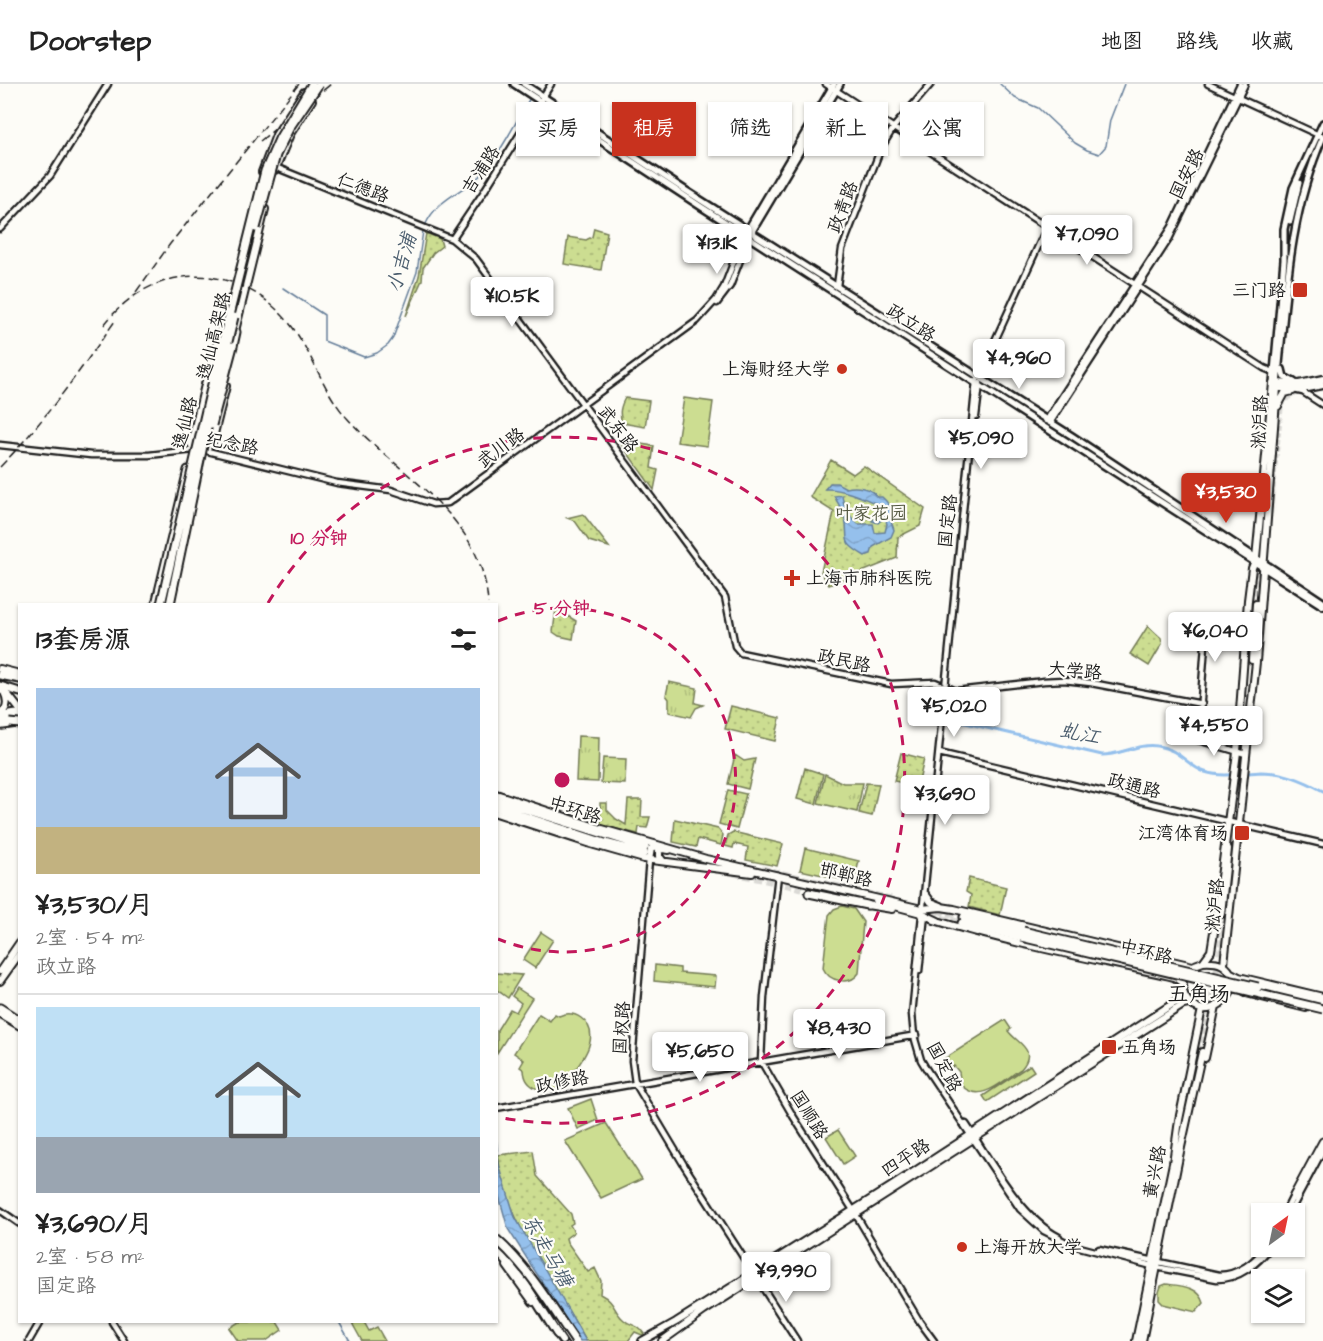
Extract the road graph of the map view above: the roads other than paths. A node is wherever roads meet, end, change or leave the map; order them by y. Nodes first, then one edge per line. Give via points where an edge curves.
1 (108, 84) edge
2 (311, 84) edge
3 (321, 84) edge
4 (514, 84) edge
5 (524, 84) edge
6 (551, 84) edge
7 (840, 84) edge
8 (931, 84) edge
9 (1208, 84) edge
10 (1240, 84) edge
11 (1245, 84) edge
12 (832, 86) edge
13 (529, 91) junction
14 (540, 97) junction
15 (1236, 97) junction
16 (1323, 123) edge
17 (894, 127) junction
18 (1321, 136) edge
19 (264, 163) junction
20 (1307, 166) junction
21 (276, 167) junction
22 (1292, 221) tunnel mouth
23 (2, 223) edge
24 (1047, 227) junction
25 (0, 229) edge
26 (748, 233) junction
27 (452, 239) junction
28 (1137, 285) junction
29 (837, 286) junction
30 (233, 289) junction
31 (244, 292) junction
32 (221, 328) junction
33 (236, 332) junction
34 (1282, 353) junction
35 (1276, 373) junction
36 (1323, 379) edge
37 (978, 382) junction
38 (1275, 386) junction
39 (1306, 386) junction
40 (1319, 386) edge
41 (1288, 389) junction
42 (1298, 390) junction
43 (1315, 400) junction
44 (584, 405) junction
45 (1323, 405) edge
46 (1276, 412) junction
47 (1048, 422) junction
48 (206, 435) junction
49 (0, 444) edge
50 (199, 449) junction
51 (188, 470) junction
52 (185, 484) junction
53 (433, 504) joint
54 (180, 524) junction
55 (1259, 563) junction
56 (165, 603) edge
57 (165, 603) edge
58 (165, 603) edge
59 (165, 603) edge
60 (165, 603) edge
61 (1323, 604) edge
62 (1209, 620) dead end
63 (737, 650) joint
64 (0, 673) edge
65 (18, 677) edge
66 (1253, 678) junction
67 (18, 687) edge
68 (946, 687) junction
69 (1, 688) edge
70 (18, 692) edge
71 (1242, 698) junction
72 (1202, 704) junction
73 (18, 715) edge
74 (18, 718) edge
75 (18, 718) edge
76 (2, 721) edge
77 (1237, 752) junction
78 (940, 754) junction
79 (1246, 754) junction
80 (498, 795) edge
81 (498, 801) edge
82 (498, 808) edge
83 (498, 814) edge
84 (1228, 822) junction
85 (1238, 824) junction
86 (1323, 844) edge
87 (682, 852) junction
88 (646, 853) junction
89 (701, 858) junction
90 (665, 862) junction
91 (778, 876) junction
92 (809, 893) tunnel mouth
93 (926, 895) junction
94 (867, 905) joint
95 (947, 908) junction
96 (923, 913) junction
97 (1221, 914) dead end
98 (963, 920) tunnel mouth
99 (18, 945) edge
100 (18, 956) edge
101 (1203, 962) junction
102 (1224, 964) junction
103 (1193, 966) junction
104 (0, 971) edge
105 (1231, 972) junction
106 (0, 981) edge
107 (1182, 983) junction
108 (1258, 990) junction
109 (1242, 992) junction
110 (1231, 993) junction
111 (1183, 994) junction
112 (1277, 999) junction
113 (1323, 999) edge
114 (1189, 1004) junction
115 (0, 1006) edge
116 (1216, 1006) junction
117 (1202, 1009) junction
118 (1323, 1010) edge
119 (0, 1013) edge
120 (18, 1020) edge
121 (18, 1021) edge
122 (915, 1035) junction
123 (1200, 1052) tunnel mouth
124 (761, 1061) junction
125 (635, 1083) junction
126 (498, 1108) edge
127 (1323, 1135) edge
128 (973, 1137) junction
129 (1323, 1142) edge
130 (1321, 1150) edge
131 (1175, 1164) junction
132 (1294, 1196) junction
133 (1291, 1203) edge
134 (1293, 1203) edge
135 (0, 1210) edge
136 (854, 1212) junction
137 (18, 1223) edge
138 (498, 1240) edge
139 (498, 1240) edge
140 (498, 1246) edge
141 (498, 1252) edge
142 (498, 1257) edge
143 (1260, 1257) edge
144 (1154, 1264) junction
145 (754, 1276) junction
146 (39, 1323) edge
147 (113, 1323) edge
148 (678, 1325) junction
149 (557, 1334) junction
150 (29, 1341) edge
151 (124, 1341) edge
152 (562, 1341) edge
153 (571, 1341) edge
154 (575, 1341) edge
155 (642, 1341) edge
156 (649, 1341) edge
157 (657, 1341) edge
158 (662, 1341) edge
159 (797, 1341) edge
160 (934, 1341) edge
161 (1136, 1341) edge
162 (1142, 1341) edge

1 - 23 street via 50,176
2 - 19 main road via 280,128
2 - 50 highway, 逸仙高架路, bridge via 265,171
3 - 21 main road via 290,134
3 - 48 highway, 逸仙高架路, bridge via 287,133 270,173
4 - 13 main road, 政立路
5 - 13 main road, 政立路
6 - 14 street, 吉浦路
7 - 12 main road
8 - 17 street, 政青路
9 - 15 street
10 - 15 street, 国安路
11 - 15 street, 国安路
12 - 17 street
12 - 26 main road
13 - 14 main road, 政立路
14 - 26 main road, 政立路
14 - 27 street, 吉浦路
15 - 18 street
15 - 28 street, 国安路 via 1178,224
16 - 18 main road, 淞沪路
17 - 24 street
17 - 29 street, 政青路 via 881,148 847,234
18 - 20 main road, 淞沪路
19 - 21 street, 仁德路
19 - 30 main road
20 - 22 main road
20 - 34 main road, 淞沪路 via 1291,249
20 - 35 main road, 淞沪路 via 1293,188 1284,229
21 - 27 street, 仁德路
21 - 31 main road
23 - 25 street
24 - 28 street
24 - 37 street, 国定路
26 - 29 main road, 政立路
26 - 37 main road, 政立路
26 - 44 street, 武川路 via 724,287 697,321
27 - 44 street, 武东路 via 476,259
28 - 35 street
28 - 47 street, 国安路
29 - 37 main road, 政立路
30 - 31 main road via 239,287
30 - 32 main road
31 - 33 main road
32 - 50 main road via 191,444
32 - 51 highway, bridge
33 - 48 highway, bridge via 212,426
33 - 50 main road via 212,442
34 - 35 main road, 淞沪路
34 - 39 main road via 1284,377
35 - 38 main road, 淞沪路
36 - 39 main road
37 - 47 main road, 政立路
37 - 55 main road, 政立路
37 - 68 street, 国定路
38 - 39 main road
38 - 41 main road
38 - 46 main road, 淞沪路
38 - 55 main road, 淞沪路
39 - 40 main road
39 - 41 main road
39 - 42 main road
40 - 43 street via 1312,394
41 - 42 street
42 - 43 street
42 - 46 main road via 1285,393
43 - 45 street
44 - 53 street, 武川路 via 454,500
44 - 63 street, 武东路 via 725,597
46 - 55 main road, 淞沪路
47 - 55 main road, 政立路
48 - 58 highway, 逸仙高架路, bridge
49 - 50 street, 纪念路 via 91,455 149,455
50 - 51 highway, bridge
50 - 53 street, 纪念路 via 337,483 391,490
50 - 54 highway, 逸仙高架路, bridge
50 - 56 main road, 逸仙路
50 - 57 main road, 逸仙路
51 - 52 highway, bridge
52 - 54 highway, bridge
52 - 60 highway, bridge
54 - 59 highway, 逸仙高架路, bridge
55 - 61 main road, 政立路
55 - 66 main road, 淞沪路
55 - 71 main road, 淞沪路 via 1248,600
62 - 72 street
63 - 68 street, 政民路 via 876,682 935,682
64 - 65 highway
66 - 71 main road via 1254,604
66 - 79 main road, 淞沪路
67 - 69 highway
68 - 72 street, 大学路 via 962,691 1064,680
68 - 78 street, 国定路
69 - 70 highway
69 - 73 main road
69 - 76 main road via 7,705
71 - 77 main road, 淞沪路
72 - 77 street via 1198,740
74 - 76 highway, bridge
75 - 76 main road
77 - 79 street
77 - 84 main road, 淞沪路
78 - 84 street, 政通路
78 - 93 street, 国定路
78 - 96 street, 国定路
79 - 85 main road, 淞沪路
80 - 87 main road, 邯郸路
81 - 88 highway, 中环路
82 - 88 highway, 中环路
83 - 88 main road, 邯郸路 via 591,844
84 - 85 street, 政通路
84 - 97 main road
84 - 101 main road, 淞沪路 via 1211,951
85 - 86 street, 政通路
85 - 102 main road, 淞沪路
87 - 88 main road via 655,846
87 - 89 main road, 邯郸路
88 - 90 main road, 邯郸路
88 - 125 street, 国权路 via 632,1061
89 - 90 main road via 663,848 658,854
89 - 91 main road, 邯郸路
90 - 91 main road, 邯郸路
91 - 96 main road, 邯郸路
91 - 124 street
92 - 94 highway
93 - 95 main road via 933,903
93 - 96 street, 国定路
94 - 96 main road, 邯郸路
95 - 96 main road, 邯郸路
95 - 103 main road, 邯郸路
96 - 107 main road, 邯郸路 via 963,929 1174,977
96 - 122 street, 国定路 via 912,1014
98 - 108 highway, 中环路, bridge
99 - 104 main road
100 - 106 main road
101 - 102 main road
101 - 103 main road
102 - 105 main road
103 - 107 main road
105 - 110 main road
105 - 113 main road
107 - 111 main road
108 - 112 highway, bridge
108 - 113 highway, 中环路
108 - 118 highway, 中环路, bridge
109 - 110 main road
109 - 112 main road
109 - 118 main road
110 - 116 main road
111 - 114 main road
111 - 128 main road, 四平路 via 1177,1002
112 - 118 highway, bridge
114 - 117 main road
114 - 128 main road, 四平路
115 - 120 highway
116 - 117 main road
116 - 131 main road, 黄兴路 via 1190,1127
117 - 131 main road, 黄兴路 via 1179,1120
119 - 121 highway
122 - 124 street, 政修路
122 - 128 street, 国定路 via 930,1071
123 - 131 main road
124 - 125 street, 政修路
124 - 136 street, 国顺路
125 - 126 street, 政修路
125 - 145 street, 国权路
127 - 132 street
128 - 136 main road, 四平路
128 - 144 street, 国定路 via 1023,1207 1045,1228 1075,1243
129 - 130 highway
130 - 132 highway
130 - 134 street
131 - 144 main road, 黄兴路
132 - 133 street
135 - 137 street
136 - 145 main road, 四平路
136 - 160 street, 国顺路
138 - 153 main road via 525,1272
139 - 154 highway, bridge via 527,1271
140 - 153 highway, bridge via 523,1272
141 - 149 highway via 513,1267
142 - 149 main road
143 - 144 street, 国定路 via 1253,1266 1224,1279
144 - 161 main road, 黄兴路
144 - 162 main road, 黄兴路
145 - 148 main road, 四平路
145 - 159 street, 国权路
146 - 150 street
147 - 151 street
148 - 155 main road, 四平路
148 - 156 main road
148 - 157 main road
148 - 158 main road, 四平路
149 - 152 main road

